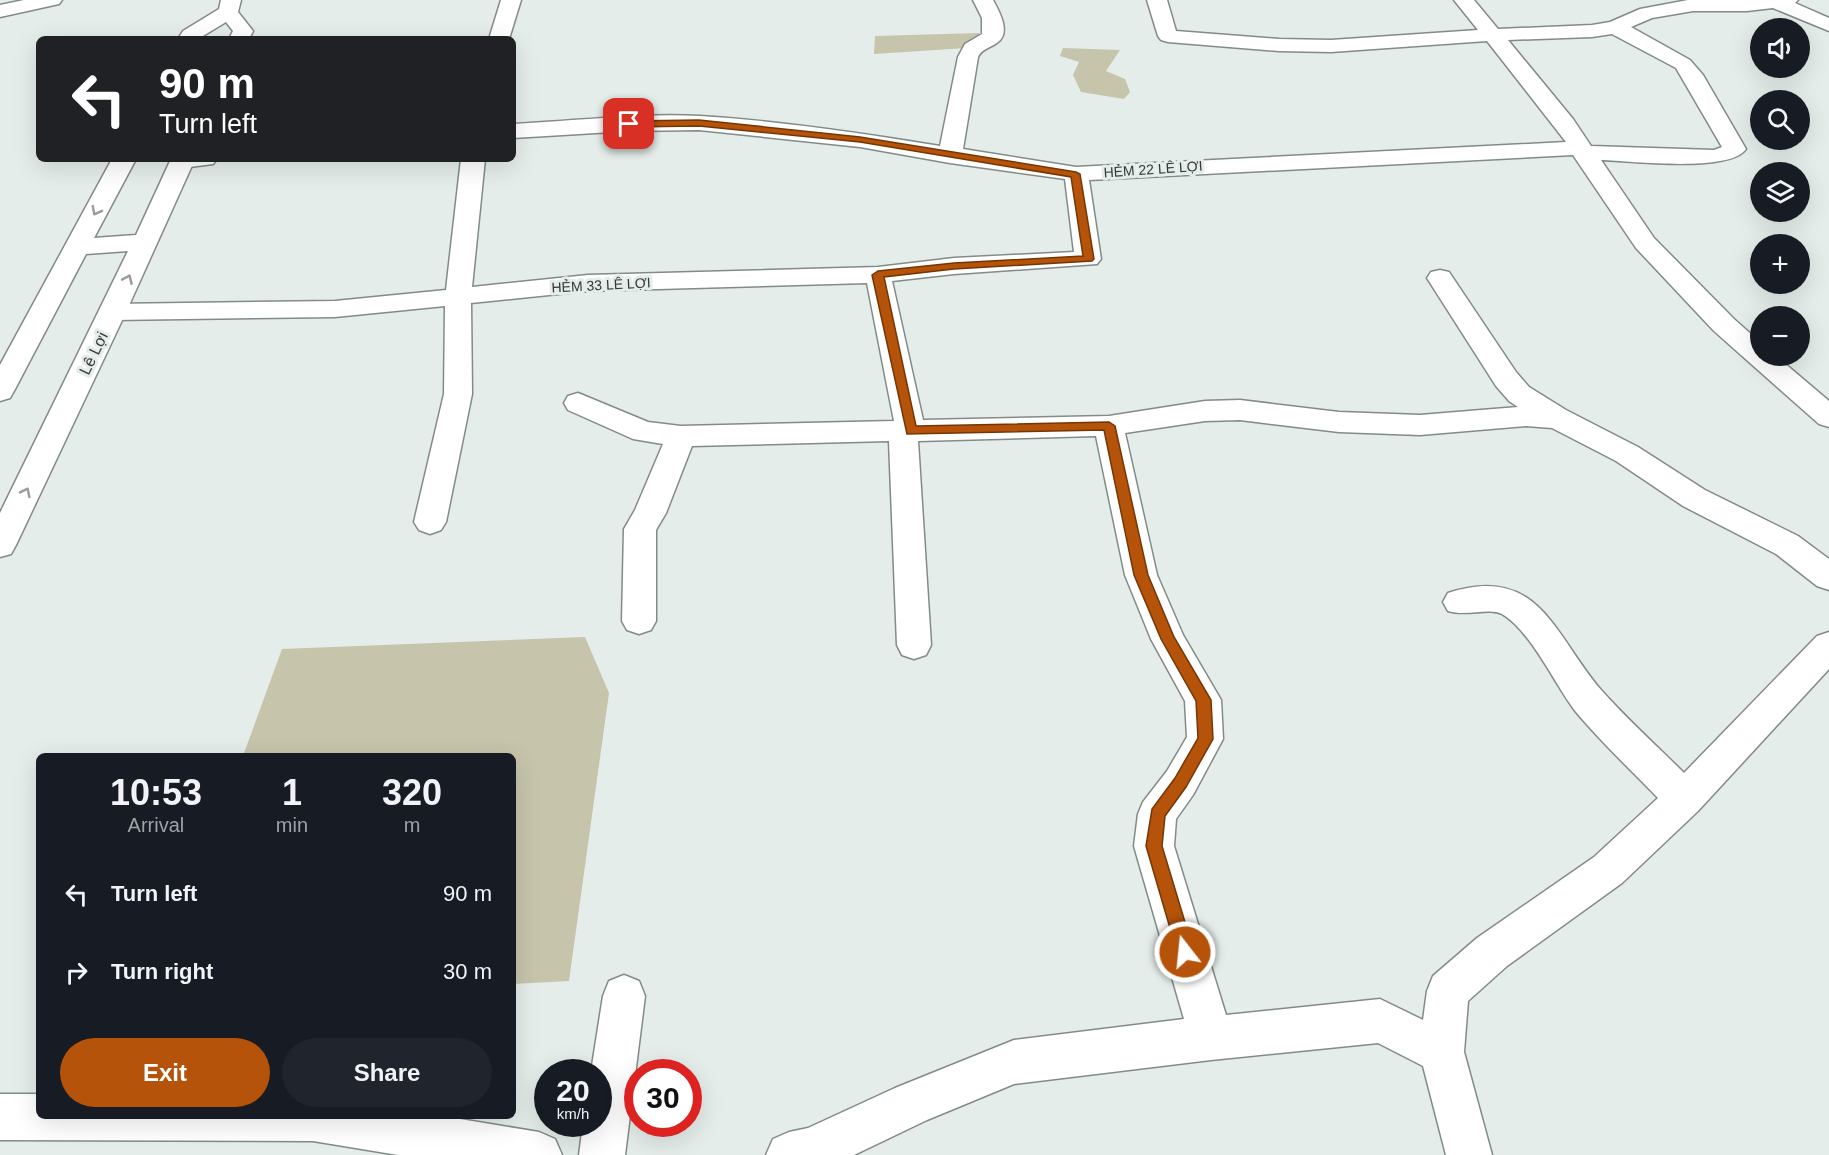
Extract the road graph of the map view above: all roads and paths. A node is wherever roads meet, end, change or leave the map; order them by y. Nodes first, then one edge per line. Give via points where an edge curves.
1 (52, 0) edge
2 (511, 0) edge
3 (983, 0) edge
4 (1157, 0) edge
5 (1464, 0) edge
6 (1782, 1) edge
7 (229, 6) edge
8 (0, 11) edge
9 (1829, 25) edge
10 (1615, 27) junction
11 (1493, 35) junction
12 (190, 36) edge
13 (240, 36) edge
14 (500, 36) edge
15 (516, 131) edge
16 (1582, 150) junction
17 (950, 156) junction
18 (122, 162) edge
19 (189, 162) edge
20 (473, 162) edge
21 (1076, 174) junction
22 (144, 242) junction
23 (76, 247) junction
24 (878, 275) junction
25 (1440, 278) dead end
26 (458, 297) junction
27 (113, 312) junction
28 (0, 391) edge
29 (578, 404) dead end
30 (1829, 417) edge
31 (1557, 418) junction
32 (1109, 426) junction
33 (907, 431) junction
34 (681, 436) junction
35 (430, 522) dead end
36 (0, 545) edge
37 (1829, 577) edge
38 (1460, 602) dead end
39 (639, 621) dead end
40 (914, 645) dead end
41 (1829, 646) edge
42 (1684, 799) junction
43 (624, 996) dead end
44 (1211, 1038) junction
45 (1442, 1052) junction
46 (0, 1117) edge
47 (36, 1117) edge
48 (319, 1119) edge
49 (539, 1155) edge
50 (602, 1155) edge
51 (789, 1155) edge
52 (1469, 1155) edge

1 - 8 street
2 - 14 street
3 - 17 street via 995,28 992,37 972,48 968,57
4 - 11 street via 1168,36 1331,46
5 - 11 street
6 - 9 street
6 - 10 street via 1694,5 1647,13
7 - 12 street
7 - 13 street via 243,31
10 - 11 street
10 - 16 street, HẺM 22 LÊ LỢI via 1683,64 1735,149 1714,157
11 - 16 street
15 - 17 street, HẺM 22 LÊ LỢI via 699,123 860,140
16 - 21 street, HẺM 22 LÊ LỢI
16 - 30 street via 1645,243 1725,325
17 - 21 street, HẺM 22 LÊ LỢI
18 -> 23 street
19 - 22 street, Lê Lợi
20 - 26 street
21 - 24 street, HẺM 33 LÊ LỢI via 1088,259 954,266
22 - 23 street
27 -> 22 street, Lê Lợi
23 - 28 street
24 - 26 street, HẺM 33 LÊ LỢI via 588,284
24 - 33 street
25 - 31 street via 1506,379 1519,394
26 - 27 street, HẺM 33 LÊ LỢI via 335,309
26 - 35 street via 458,394
36 -> 27 street, Lê Lợi
29 - 34 street via 643,432
31 - 32 street via 1526,416 1420,425 1339,422 1240,410 1205,411
31 - 37 street via 1627,454 1694,498 1787,545
32 - 33 street
32 - 44 street via 1141,575 1168,639 1203,700 1205,739 1157,814 1154,846
33 - 34 street
33 - 40 street
34 - 39 street via 640,529
38 - 42 street via 1494,598 1514,605 1533,621 1589,701
41 - 42 street
42 - 45 street via 1608,870 1492,952 1448,991
43 - 50 street
44 - 45 street via 1380,1022
44 - 51 street via 1014,1062 811,1151
45 - 52 street
46 - 47 street
48 - 49 street

